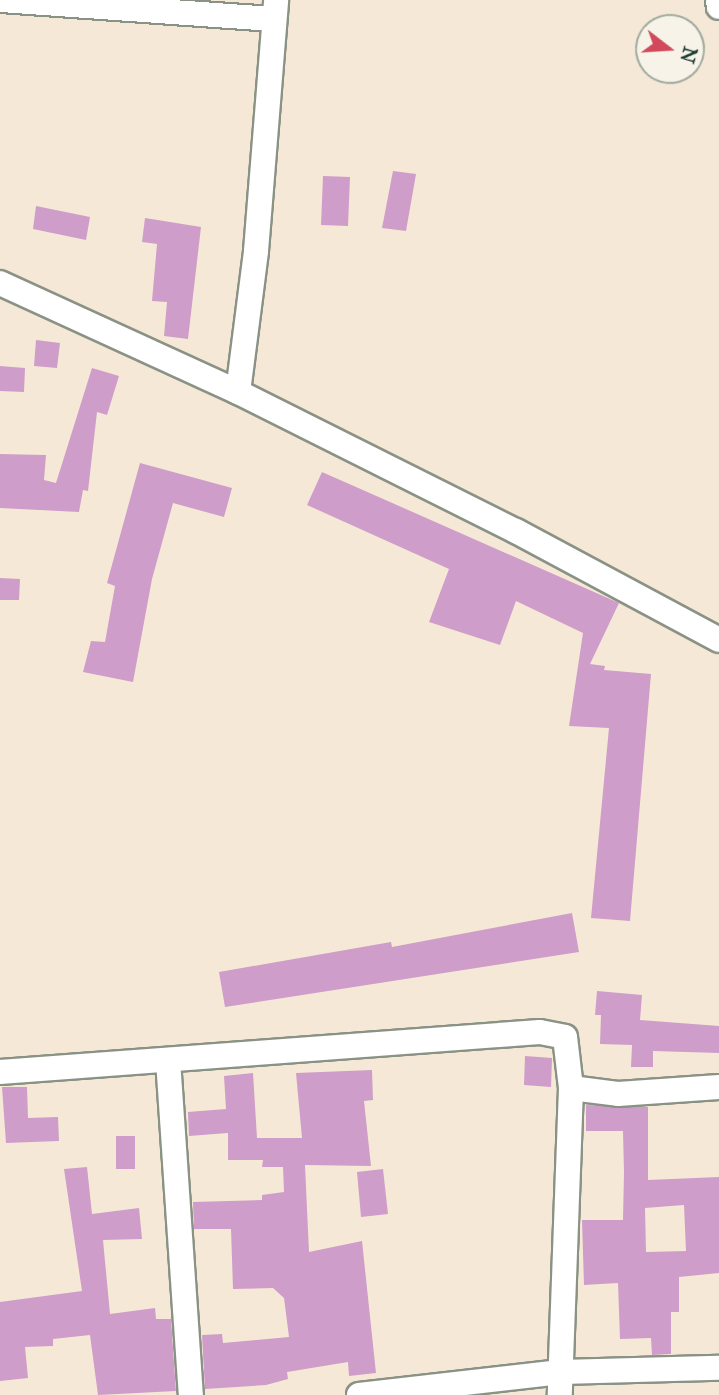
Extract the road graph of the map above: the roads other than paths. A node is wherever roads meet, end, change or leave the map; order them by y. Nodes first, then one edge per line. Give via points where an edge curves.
1 (1, 0) edge
2 (718, 0) edge
3 (719, 7) edge
4 (275, 9) edge
5 (0, 283) edge
6 (238, 392) junction
7 (719, 640) edge
8 (168, 1060) junction
9 (0, 1072) edge
10 (719, 1087) edge
11 (571, 1088) junction
12 (719, 1368) edge
13 (560, 1383) edge
14 (191, 1395) edge
15 (359, 1395) edge

1 - 4 street
2 - 3 street
4 - 6 street via 256,251
5 - 6 street
6 - 7 street via 516,531
8 - 9 street
8 - 11 street via 540,1032 565,1037
8 - 14 street
10 - 11 street via 618,1094
11 - 13 street
12 - 13 street
13 - 15 street

